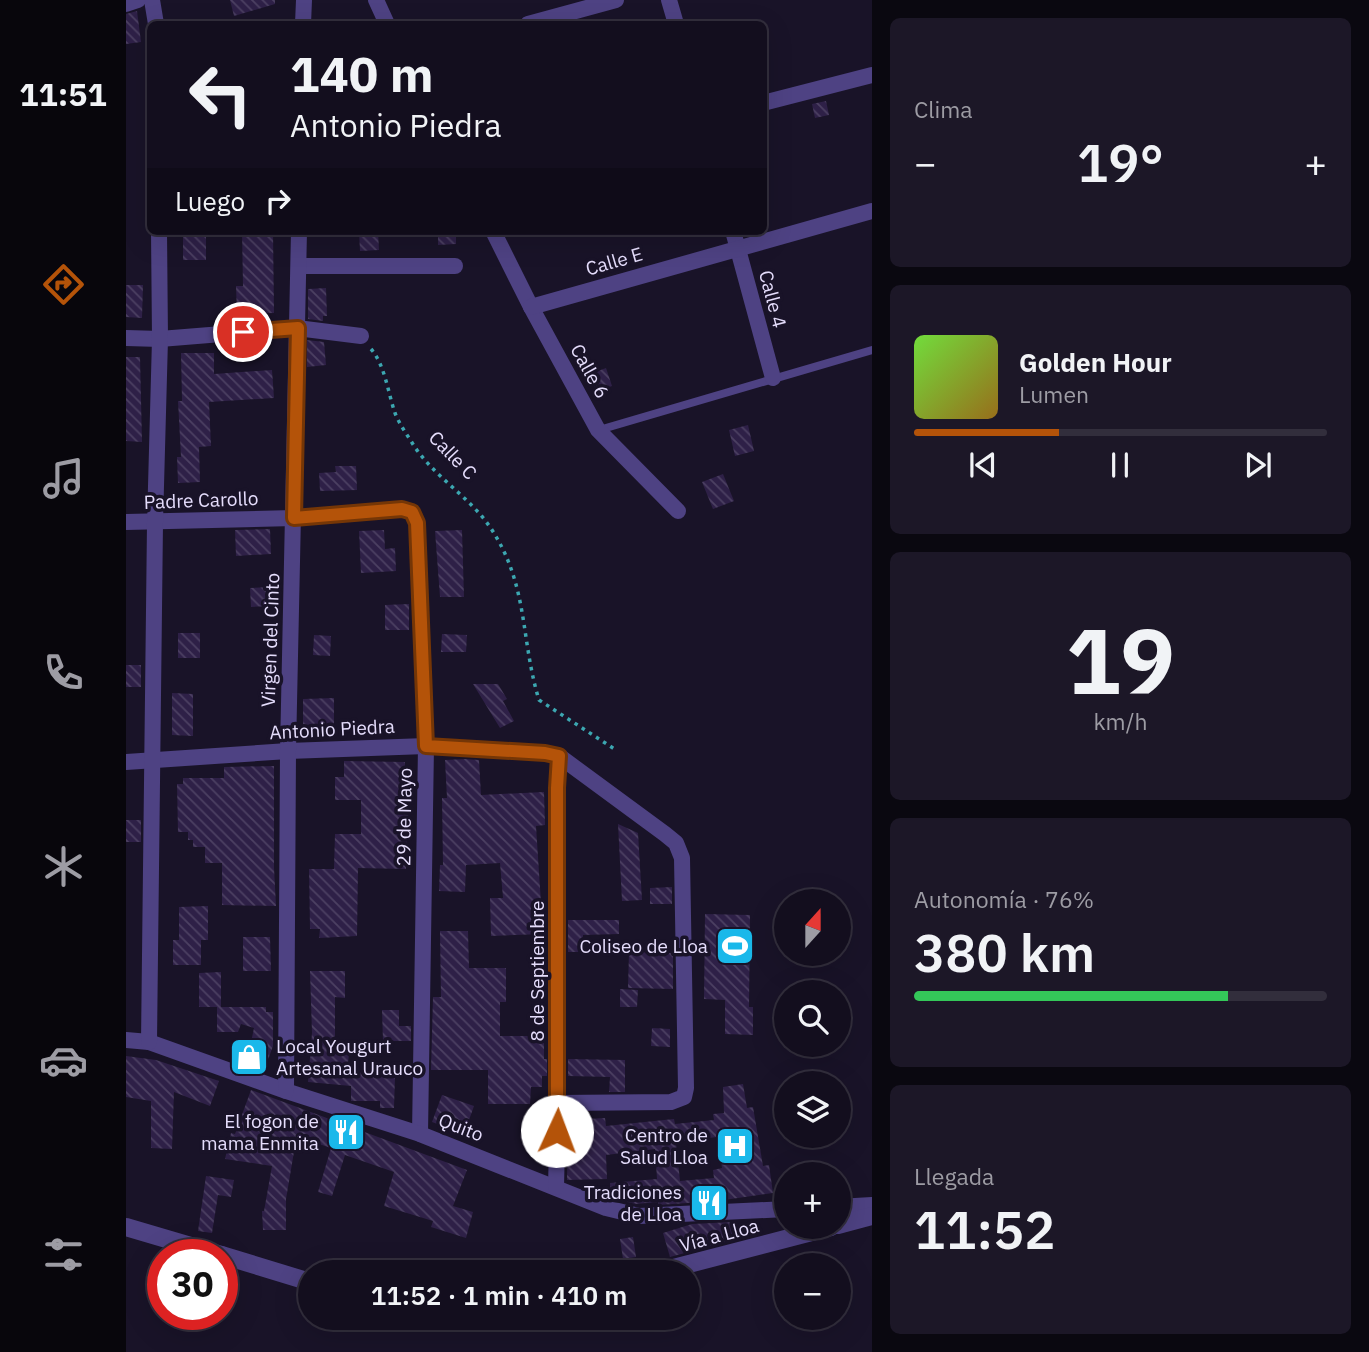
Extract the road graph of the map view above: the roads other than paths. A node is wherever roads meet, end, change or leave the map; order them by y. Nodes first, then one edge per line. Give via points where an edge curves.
1 (138, 0) edge
2 (152, 0) edge
3 (304, 0) edge
4 (376, 0) edge
5 (617, 0) edge
6 (669, 0) edge
7 (126, 4) edge
8 (156, 21) edge
9 (303, 21) edge
10 (386, 21) edge
11 (539, 21) edge
12 (675, 21) edge
13 (872, 75) edge
14 (767, 102) edge
15 (872, 211) edge
16 (159, 235) edge
17 (299, 235) edge
18 (495, 235) edge
19 (734, 235) edge
20 (737, 247) junction
21 (299, 266) junction
22 (455, 266) dead end
23 (531, 307) junction
24 (298, 328) junction
25 (361, 337) road end
26 (126, 338) edge
27 (160, 339) junction
28 (872, 350) edge
29 (773, 378) junction
30 (598, 430) junction
31 (402, 509) joint
32 (678, 511) dead end
33 (294, 518) junction
34 (126, 522) edge
35 (155, 523) junction
36 (426, 746) junction
37 (288, 751) junction
38 (559, 756) junction
39 (126, 762) edge
40 (152, 762) junction
41 (126, 1040) edge
42 (149, 1041) junction
43 (286, 1091) junction
44 (558, 1103) junction
45 (420, 1134) junction
46 (556, 1186) junction
47 (872, 1205) edge
48 (851, 1206) edge
49 (774, 1210) edge
50 (872, 1216) edge
51 (851, 1222) edge
52 (126, 1227) edge
53 (167, 1239) edge
54 (785, 1239) edge
55 (238, 1260) edge
56 (700, 1261) edge
57 (298, 1278) edge

1 - 7 street
2 - 8 street
3 - 9 street
4 - 10 street
5 - 11 street
6 - 12 street
13 - 14 street
15 - 20 street, Calle E
16 - 27 street
17 - 21 street, Virgen del Cinto
18 - 23 street, Calle 6
19 - 20 street, Calle 4
20 - 23 street, Calle E
20 - 29 street, Calle 4
21 - 22 street
21 - 24 street, Virgen del Cinto
23 - 30 street, Calle 6
24 - 25 street
24 - 27 street
24 - 33 street, Virgen del Cinto
26 - 27 street
27 - 35 street
28 - 29 lane
29 - 30 lane
30 - 32 street, Calle 6
31 - 33 street, Padre Carollo
31 - 36 street, 29 de Mayo via 412,512 417,523
33 - 35 street, Padre Carollo
33 - 37 street, Virgen del Cinto
34 - 35 street, Padre Carollo
35 - 40 street
36 - 37 street, Antonio Piedra
36 - 38 street, Antonio Piedra
36 - 45 street, 29 de Mayo
37 - 40 street, Antonio Piedra
37 - 43 street, Virgen del Cinto
38 - 44 street, 8 de Septiembre
38 - 44 street, Antonio Piedra via 676,843 682,858 686,1088 684,1097 671,1102
39 - 40 street, Antonio Piedra
40 - 42 street
41 - 42 street, Quito
42 - 43 street, Quito
43 - 45 street, Quito
44 - 46 street, 8 de Septiembre
45 - 46 street, Quito
46 - 49 street, Quito via 639,1216
47 - 48 street
50 - 51 street
52 - 53 street
54 - 56 street, Vía a Lloa
55 - 57 street

